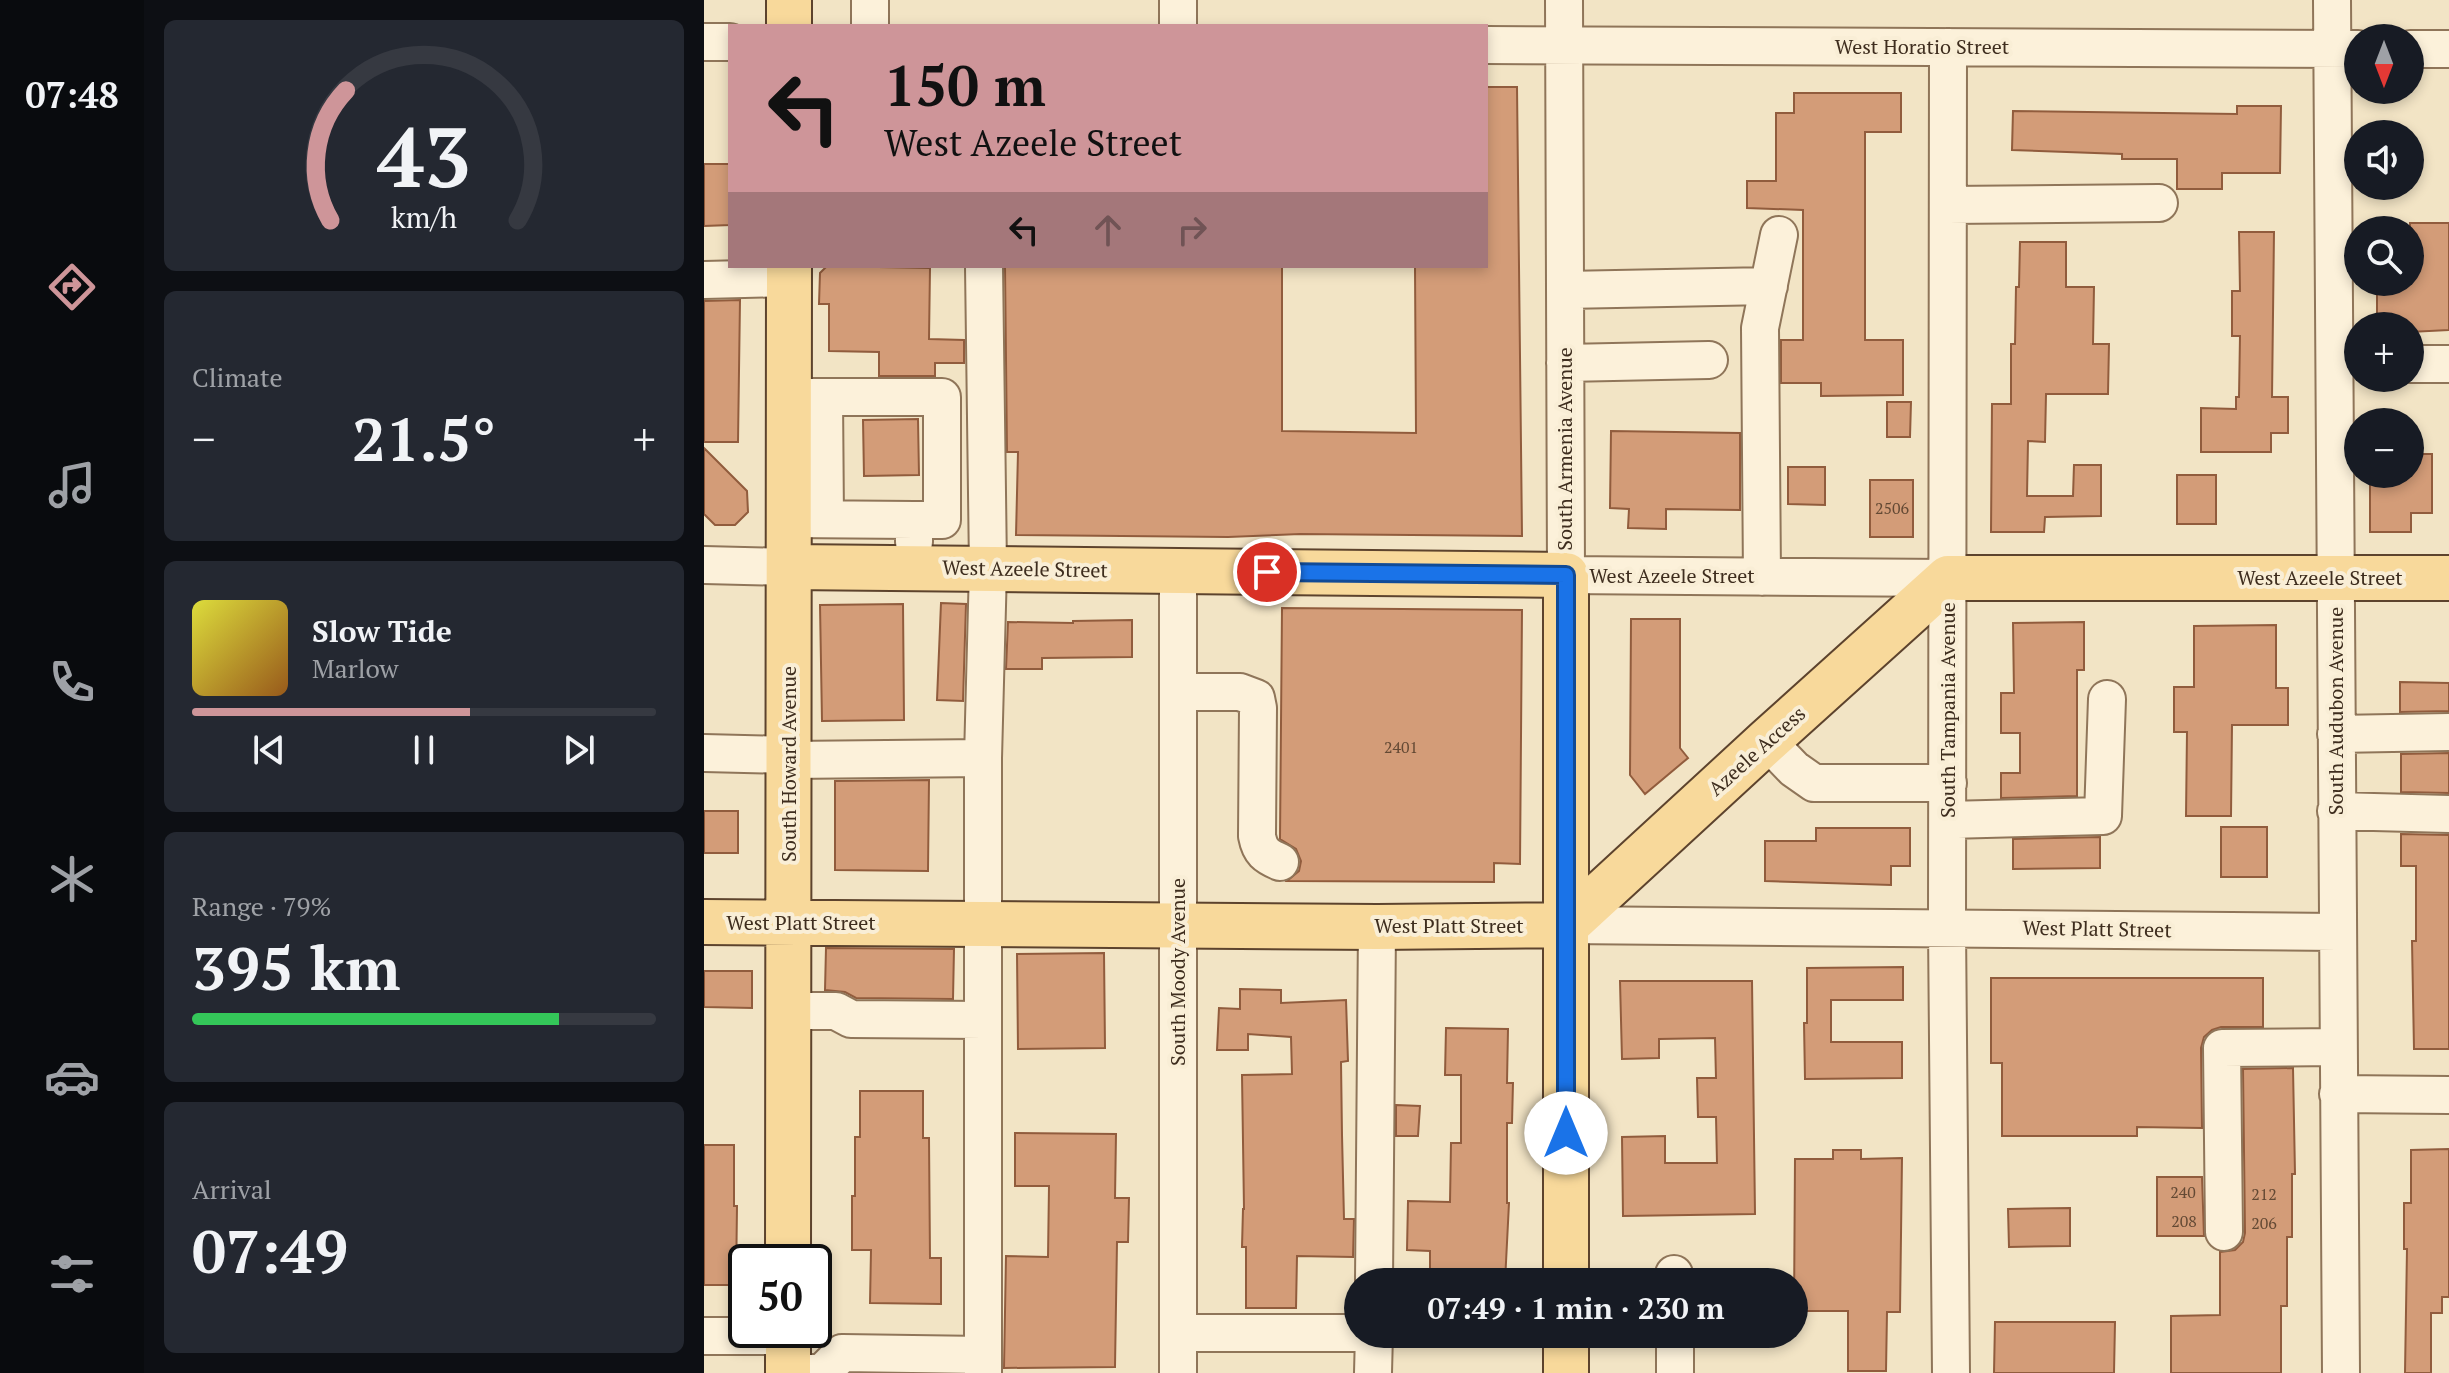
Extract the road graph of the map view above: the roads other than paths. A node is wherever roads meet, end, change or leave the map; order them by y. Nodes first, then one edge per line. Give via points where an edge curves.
1 (789, 0) edge
2 (870, 0) edge
3 (1178, 0) edge
4 (1564, 0) edge
5 (2332, 0) edge
6 (789, 24) edge
7 (870, 24) edge
8 (1178, 24) edge
9 (704, 42) edge
10 (728, 42) edge
11 (1488, 45) edge
12 (1564, 45) junction
13 (2344, 45) edge
14 (1948, 47) junction
15 (2344, 49) edge
16 (2424, 49) edge
17 (2449, 49) edge
18 (2345, 104) edge
19 (2159, 203) dead end
20 (1948, 205) junction
21 (1779, 235) dead end
22 (984, 268) edge
23 (790, 272) edge
24 (704, 280) edge
25 (1769, 286) junction
26 (1565, 290) junction
27 (2346, 312) edge
28 (1709, 360) dead end
29 (1565, 363) junction
30 (2424, 364) edge
31 (2449, 364) edge
32 (2345, 392) edge
33 (807, 397) junction
34 (808, 519) junction
35 (914, 520) junction
36 (704, 565) edge
37 (790, 567) junction
38 (913, 568) junction
39 (988, 568) junction
40 (1178, 571) junction
41 (1566, 575) junction
42 (1762, 577) junction
43 (1948, 578) junction
44 (2335, 578) junction
45 (2449, 578) edge
46 (1178, 692) junction
47 (2107, 699) dead end
48 (2449, 732) edge
49 (2336, 734) junction
50 (1767, 741) junction
51 (704, 753) edge
52 (790, 757) junction
53 (983, 758) junction
54 (1948, 783) junction
55 (2336, 811) junction
56 (2449, 814) edge
57 (1948, 820) junction
58 (1280, 862) dead end
59 (704, 922) edge
60 (789, 923) junction
61 (983, 923) junction
62 (1178, 925) junction
63 (1567, 925) junction
64 (1377, 927) junction
65 (1947, 928) junction
66 (2337, 932) junction
67 (789, 1011) junction
68 (983, 1020) junction
69 (2338, 1047) junction
70 (2338, 1094) junction
71 (2449, 1095) edge
72 (2224, 1232) dead end
73 (788, 1244) edge
74 (1374, 1268) edge
75 (1566, 1268) edge
76 (1178, 1333) junction
77 (1344, 1333) edge
78 (704, 1336) edge
79 (728, 1339) edge
80 (791, 1348) edge
81 (1374, 1348) edge
82 (1566, 1348) edge
83 (1675, 1348) edge
84 (936, 1363) edge
85 (983, 1364) edge
86 (823, 1373) edge
87 (1178, 1373) edge
88 (1373, 1373) edge
89 (1566, 1373) edge
90 (1675, 1373) edge
91 (1951, 1373) edge
92 (2341, 1373) edge

1 - 6 main road
2 - 7 street
3 - 8 street
4 - 12 street, South Armenia Avenue
5 - 13 street, South Audubon Avenue
9 - 10 street
11 - 12 street, West Horatio Street
12 - 14 street, West Horatio Street
12 - 26 street, South Armenia Avenue
14 - 15 street, West Horatio Street
14 - 20 street, South Tampania Avenue
16 - 17 street
18 - 27 street, South Audubon Avenue
19 - 20 street
20 - 43 street, South Tampania Avenue
21 - 25 street
22 - 39 street
23 - 24 street
23 - 33 main road, South Howard Avenue
25 - 26 street
25 - 42 street via 1760,328
26 - 29 street, South Armenia Avenue
28 - 29 street
29 - 41 street, South Armenia Avenue
30 - 31 street
32 - 44 street, South Audubon Avenue
33 - 34 main road, South Howard Avenue
33 - 35 street via 942,397 942,520
34 - 35 street
34 - 37 main road, South Howard Avenue
35 - 38 street
36 - 37 street, West Azeele Street
37 - 38 main road, West Azeele Street
37 - 52 main road, South Howard Avenue
38 - 39 main road, West Azeele Street
39 - 40 main road, West Azeele Street
39 - 53 street
40 - 41 main road, West Azeele Street
40 - 46 street, South Moody Avenue
41 - 42 street, West Azeele Street
41 - 63 main road, South Armenia Avenue
42 - 43 street, West Azeele Street
43 - 44 main road, West Azeele Street
43 - 50 main road, Azeele Access
43 - 54 street, South Tampania Avenue
44 - 45 main road, West Azeele Street
44 - 49 street, South Audubon Avenue
46 - 58 street via 1240,692 1256,698 1257,836 1266,856
46 - 62 street, South Moody Avenue
47 - 57 street via 2103,816
48 - 49 street
49 - 55 street, South Audubon Avenue
50 - 54 street via 1814,783
50 - 63 main road, Azeele Access
51 - 52 street
52 - 53 street
52 - 60 main road, South Howard Avenue
53 - 61 street
54 - 57 street, South Tampania Avenue
55 - 56 street
55 - 66 street, South Audubon Avenue
57 - 65 street, South Tampania Avenue
59 - 60 main road, West Platt Street
60 - 61 main road, West Platt Street
60 - 67 main road, South Howard Avenue
61 - 62 main road, West Platt Street
61 - 68 street
62 - 64 main road, West Platt Street
62 - 76 street, South Moody Avenue
63 - 64 main road, West Platt Street
63 - 65 street, West Platt Street
63 - 75 main road, South Armenia Avenue
64 - 74 street
65 - 66 street, West Platt Street
65 - 91 street, South Tampania Avenue
66 - 69 street, South Audubon Avenue
67 - 68 street via 836,1011 851,1019
67 - 73 main road, South Howard Avenue
68 - 85 street
69 - 70 street, South Audubon Avenue
69 - 72 street via 2222,1048
70 - 71 street
70 - 92 street, South Audubon Avenue
76 - 77 street
76 - 87 street, South Moody Avenue
78 - 79 street
80 - 86 street
81 - 88 street
82 - 89 main road
83 - 90 street
84 - 85 street
84 - 86 street via 842,1353

